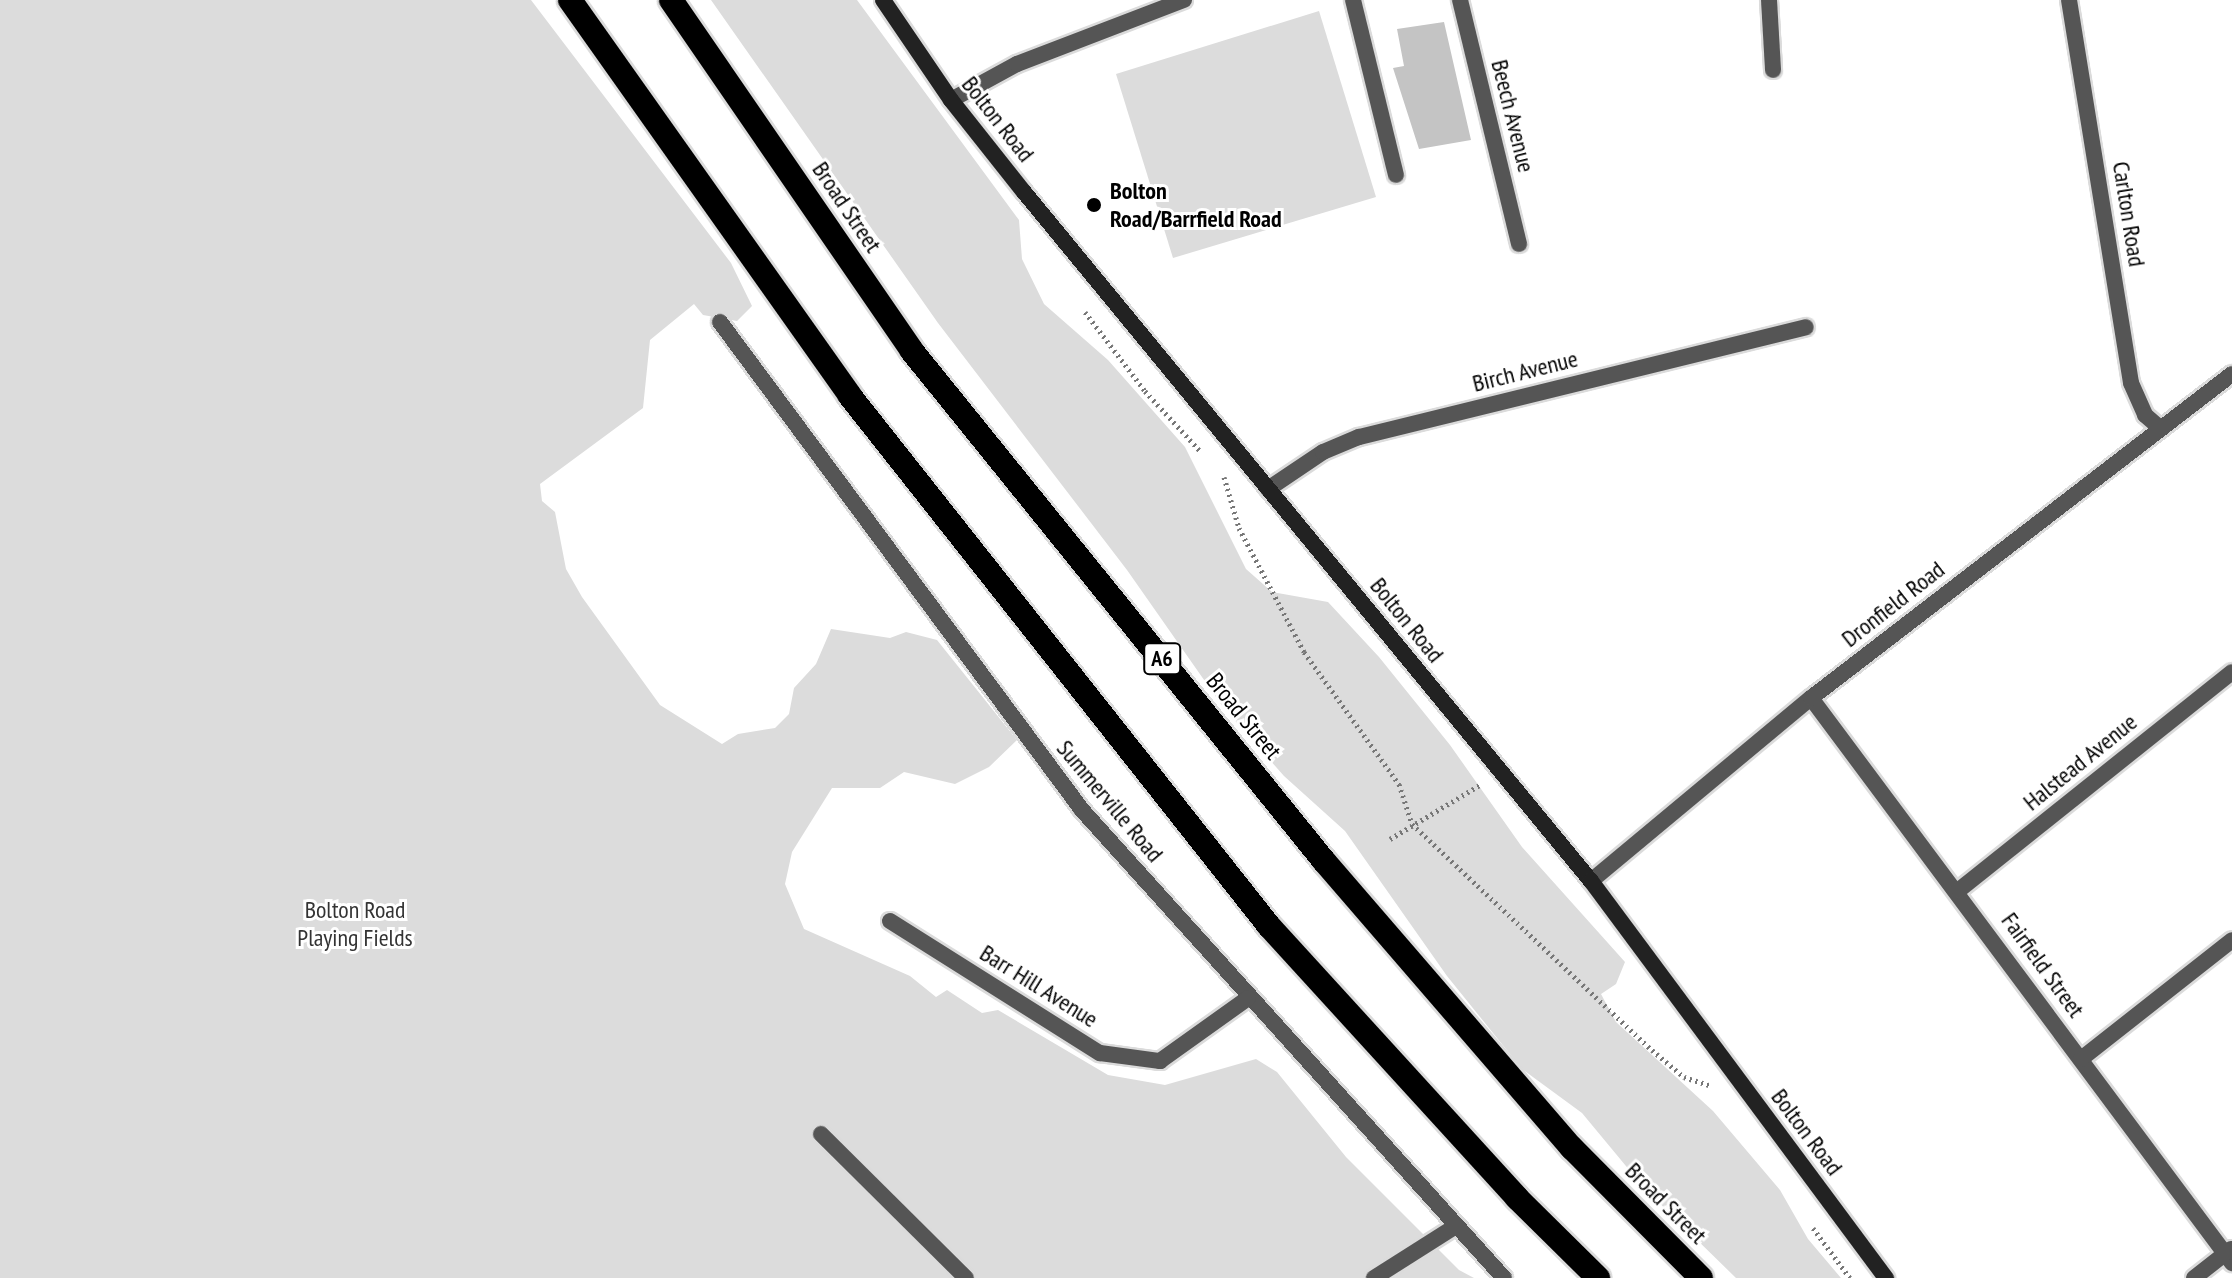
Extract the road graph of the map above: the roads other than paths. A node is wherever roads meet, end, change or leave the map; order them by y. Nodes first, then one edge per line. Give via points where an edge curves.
1 (570, 0) edge
2 (671, 0) edge
3 (883, 0) edge
4 (1184, 0) edge
5 (1353, 0) edge
6 (1460, 0) edge
7 (1769, 0) edge
8 (2069, 0) edge
9 (1773, 70) dead end
10 (951, 100) junction
11 (1396, 175) dead end
12 (1519, 244) dead end
13 (720, 322) dead end
14 (1806, 327) dead end
15 (2232, 374) edge
16 (2159, 427) junction
17 (1268, 489) junction
18 (2232, 672) edge
19 (1811, 698) junction
20 (1591, 881) junction
21 (1959, 890) junction
22 (890, 921) dead end
23 (2232, 940) edge
24 (1248, 998) junction
25 (2081, 1059) junction
26 (821, 1134) dead end
27 (1456, 1226) junction
28 (2230, 1255) edge
29 (966, 1278) edge
30 (1374, 1278) edge
31 (1504, 1278) edge
32 (1598, 1278) edge
33 (1701, 1278) edge
34 (1886, 1278) edge
35 (2194, 1278) edge

1 - 32 highway, bridge via 850,396 1269,926 1517,1198
2 - 33 highway, Broad Street / A6 via 912,351 1324,861 1572,1148
3 - 10 street, Bolton Road
4 - 10 street via 1017,64
5 - 11 street
6 - 12 street, Beech Avenue
7 - 9 street
8 - 16 street, Carlton Road via 2131,383 2145,415
10 - 17 street, Bolton Road
13 - 24 street, Summerville Road via 1082,810
14 - 17 street, Birch Avenue via 1359,437 1323,452
15 - 16 street, Dronfield Road
16 - 19 street, Dronfield Road
17 - 20 street, Bolton Road
18 - 21 street, Halstead Avenue
19 - 20 street, Dronfield Road
19 - 21 street, Fairfield Street
20 - 34 street, Bolton Road
21 - 25 street, Fairfield Street
22 - 24 street, Barr Hill Avenue via 1100,1053 1160,1061
23 - 25 street
24 - 27 street, Summerville Road
25 - 28 street, Fairfield Street
26 - 29 street
27 - 30 street
27 - 31 street, Summerville Road
28 - 35 street

